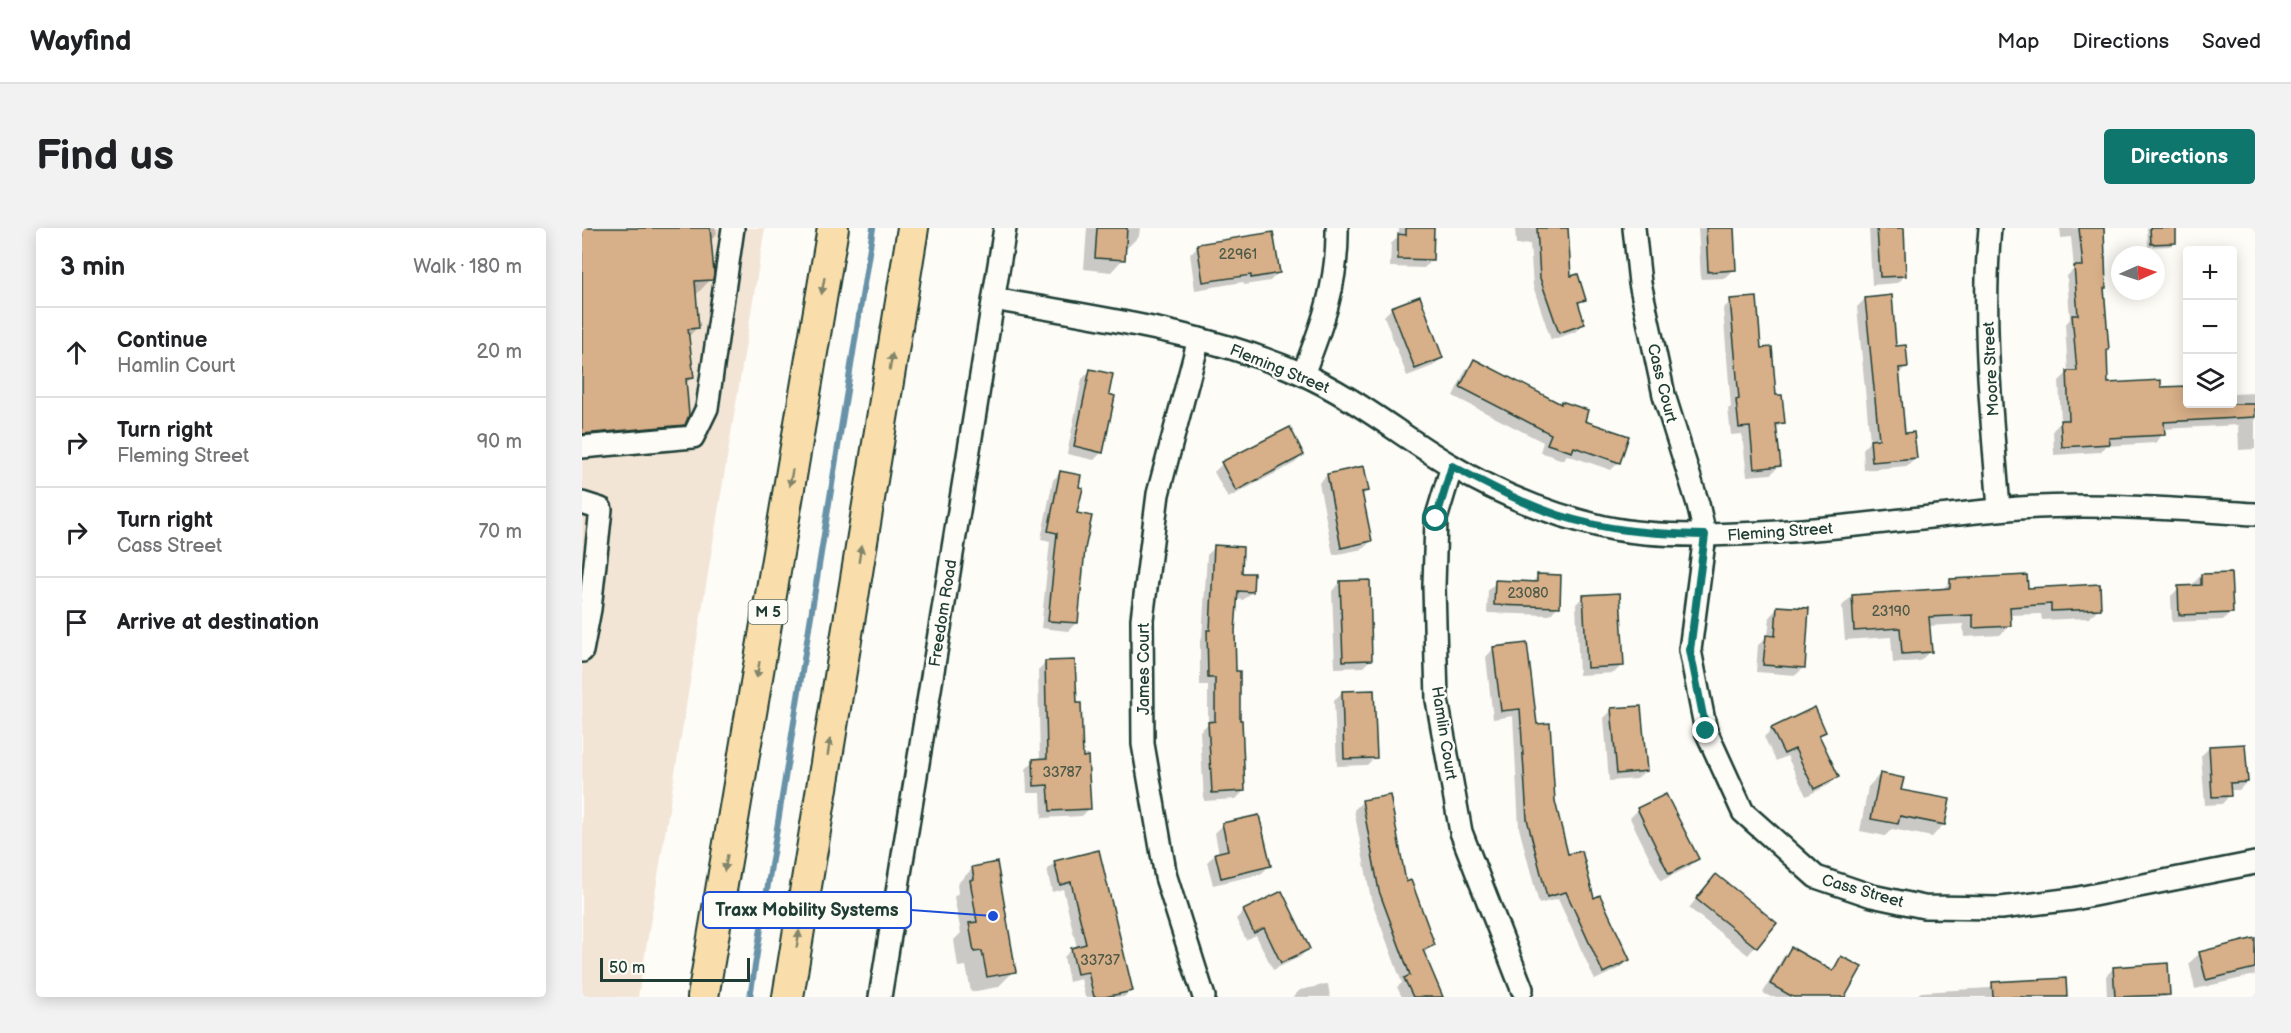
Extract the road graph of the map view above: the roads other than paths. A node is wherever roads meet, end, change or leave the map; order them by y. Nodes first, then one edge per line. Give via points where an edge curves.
1 (733, 228) edge
2 (832, 228) edge
3 (913, 228) edge
4 (1005, 228) edge
5 (1337, 228) edge
6 (1634, 228) edge
7 (1990, 228) edge
8 (994, 299) junction
9 (1199, 339) junction
10 (1302, 374) junction
11 (582, 447) edge
12 (1452, 466) junction
13 (582, 503) edge
14 (2000, 509) junction
15 (2255, 514) edge
16 (1705, 535) junction
17 (582, 651) edge
18 (2255, 863) edge
19 (1522, 989) dead end
20 (703, 997) edge
21 (789, 997) edge
22 (880, 997) edge
23 (1204, 997) edge

1 - 11 street via 707,408 693,437
2 -> 20 highway, M 5
21 -> 3 highway
4 - 8 street, Freedom Road
5 - 10 street via 1338,256 1332,287 1324,320
6 - 16 street, Cass Court via 1640,283 1664,395
7 - 14 street, Moore Street via 1986,271 1988,359
8 - 9 street, Fleming Street
8 - 22 street, Freedom Road
9 - 10 street, Fleming Street via 1251,353
9 - 23 street, James Court via 1158,494 1142,619 1143,744 1166,878
10 - 12 street, Fleming Street via 1345,396
12 - 16 street, Fleming Street via 1557,515 1608,528
12 - 19 street, Hamlin Court via 1436,519 1437,700 1461,832
13 - 17 street via 601,508
14 - 15 street, Fleming Street via 2154,508
14 - 16 street, Fleming Street via 1789,533
16 - 18 street, Cass Street via 1690,650 1706,731 1743,812 1816,877 1872,896 1923,907 2001,908 2073,899

